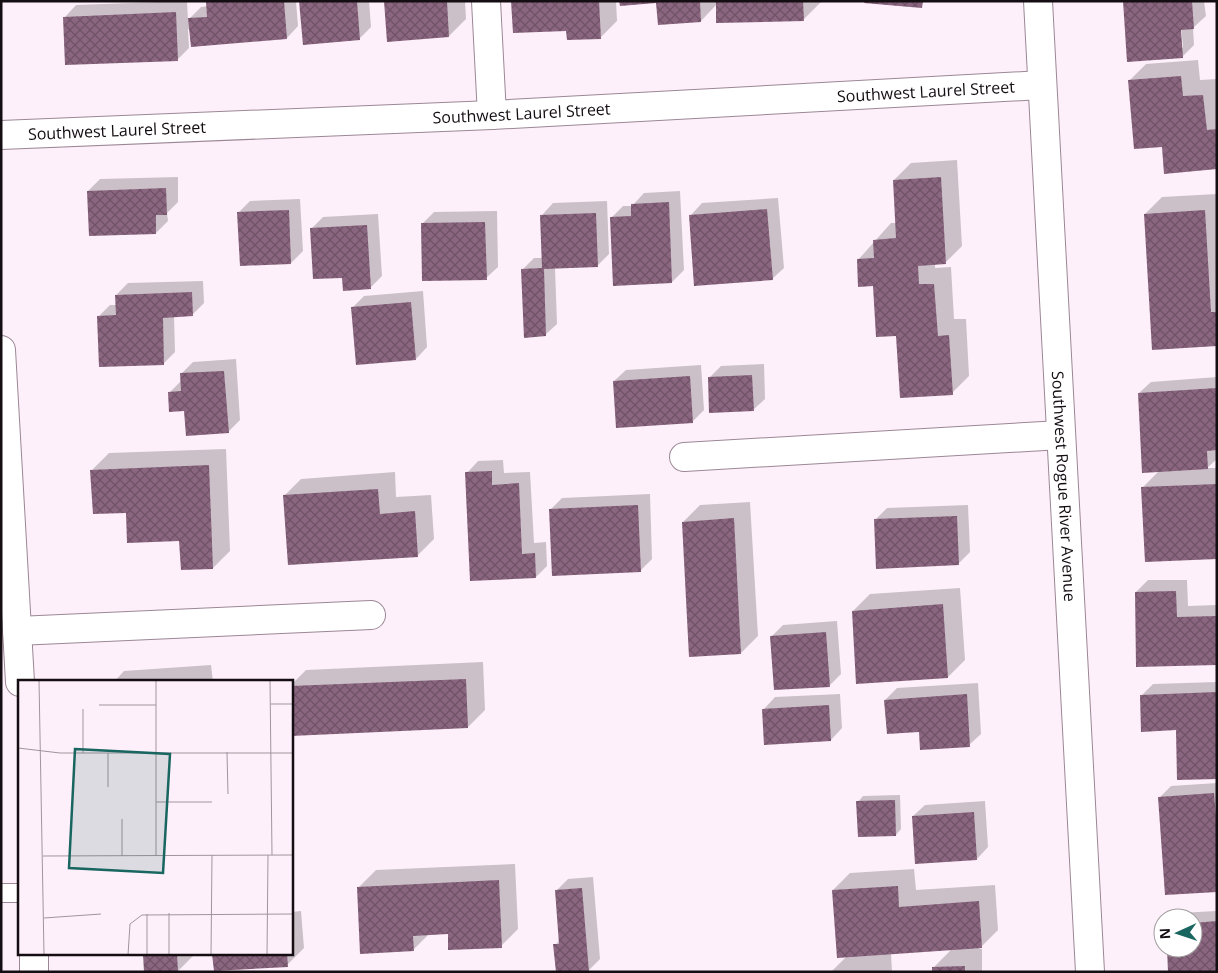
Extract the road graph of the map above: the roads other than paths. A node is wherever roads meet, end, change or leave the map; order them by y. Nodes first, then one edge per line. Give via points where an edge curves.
1 (486, 1) edge
2 (1038, 1) edge
3 (1042, 85) junction
4 (492, 116) junction
5 (1, 135) edge
6 (1, 350) edge
7 (1062, 435) junction
8 (684, 457) dead end
9 (371, 615) dead end
10 (17, 631) junction
11 (20, 680) edge
12 (18, 892) edge
13 (1, 894) edge
14 (34, 956) edge
15 (34, 972) edge
16 (1090, 972) edge

1 - 4 street
2 - 3 street, Southwest Rogue River Avenue
3 - 4 street, Southwest Laurel Street
3 - 7 street, Southwest Rogue River Avenue
4 - 5 street, Southwest Laurel Street
6 - 10 street
7 - 8 street
7 - 16 street, Southwest Rogue River Avenue
9 - 10 street
10 - 11 street
12 - 13 lane
14 - 15 street

